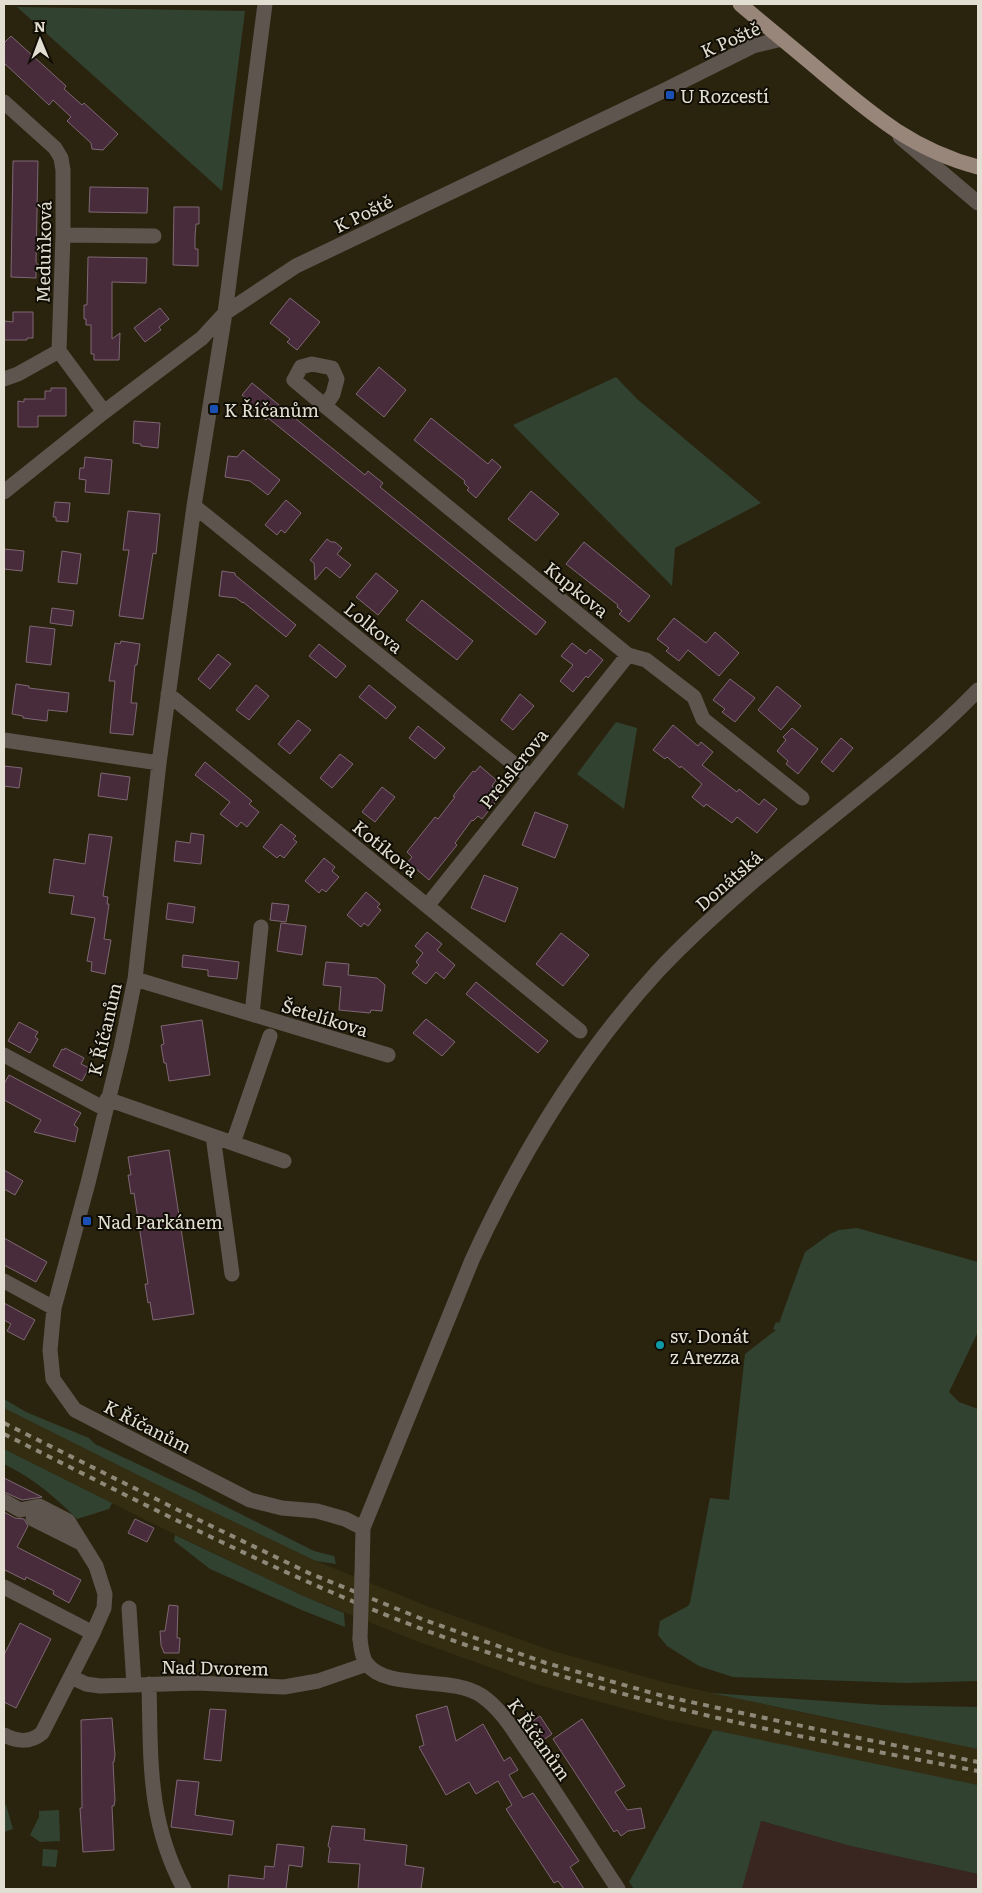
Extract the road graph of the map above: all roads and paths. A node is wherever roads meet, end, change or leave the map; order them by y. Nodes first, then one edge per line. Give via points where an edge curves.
1 (265, 4) edge
2 (740, 4) edge
3 (782, 39) junction
4 (4, 102) edge
5 (880, 120) junction
6 (978, 167) edge
7 (978, 203) edge
8 (63, 235) junction
9 (154, 236) dead end
10 (225, 313) junction
11 (59, 350) junction
12 (4, 379) edge
13 (325, 406) dead end
14 (104, 412) junction
15 (4, 492) edge
16 (194, 506) junction
17 (628, 655) junction
18 (978, 690) edge
19 (168, 694) junction
20 (4, 740) edge
21 (159, 763) junction
22 (530, 777) junction
23 (802, 798) dead end
24 (427, 906) junction
25 (261, 927) dead end
26 (135, 978) junction
27 (252, 1014) junction
28 (580, 1031) dead end
29 (270, 1036) dead end
30 (4, 1055) edge
31 (388, 1055) dead end
32 (106, 1104) junction
33 (213, 1136) junction
34 (233, 1143) junction
35 (284, 1161) dead end
36 (232, 1274) dead end
37 (4, 1281) edge
38 (54, 1308) junction
39 (4, 1502) edge
40 (33, 1519) dead end
41 (363, 1528) junction
42 (81, 1543) junction
43 (4, 1587) edge
44 (129, 1608) dead end
45 (93, 1632) junction
46 (366, 1664) junction
47 (71, 1677) junction
48 (149, 1684) junction
49 (134, 1685) junction
50 (4, 1735) edge
51 (184, 1889) edge
52 (618, 1889) edge

1 - 10 street, K Říčanům
2 - 3 main road
3 - 5 main road
3 - 10 street, K Poště via 753,46 296,266
4 - 8 street, Meduňková via 55,148 61,158
5 - 6 main road via 922,146
5 - 7 street
8 - 9 street
8 - 11 street, Meduňková
10 - 14 street, K Poště via 202,338
10 - 16 street, K Říčanům
11 - 12 street
11 - 14 street
13 - 17 street, Kupkova
14 - 15 street, K Poště
16 - 19 street, K Říčanům
16 - 22 street, Lolkova
17 - 22 street, Preislerova
17 - 23 street, Kupkova via 646,660 694,698 703,719
18 - 41 street, Donátská via 901,762 702,927 659,970 598,1044 534,1139 490,1221
19 - 21 street, K Říčanům
19 - 24 street, Kotíkova
20 - 21 street
21 - 26 street, K Říčanům
22 - 24 street, Preislerova
24 - 28 street, Kotíkova
25 - 27 street
26 - 27 street, Šetelíkova
26 - 32 street, K Říčanům
27 - 31 street, Šetelíkova
29 - 34 street
30 - 32 street
32 - 33 street
32 - 38 street, K Říčanům
33 - 34 street
33 - 36 street
34 - 35 street
37 - 38 street
38 - 41 street, K Říčanům via 50,1350 53,1379 75,1410 250,1500 282,1508 317,1511
39 - 42 street via 20,1510 39,1506 68,1521
40 - 42 street
41 - 46 street, bridge via 360,1639
42 - 45 street via 96,1566 105,1594 104,1608
43 - 45 street
44 - 49 street
45 - 47 street
46 - 48 street, Nad Dvorem via 318,1681 284,1687
46 - 52 street, K Říčanům via 388,1678 456,1685 490,1701 536,1764
47 - 49 street via 100,1686
47 - 50 street via 42,1733 28,1741
48 - 49 street
48 - 51 street, Nad Dvorem via 156,1813 165,1848

